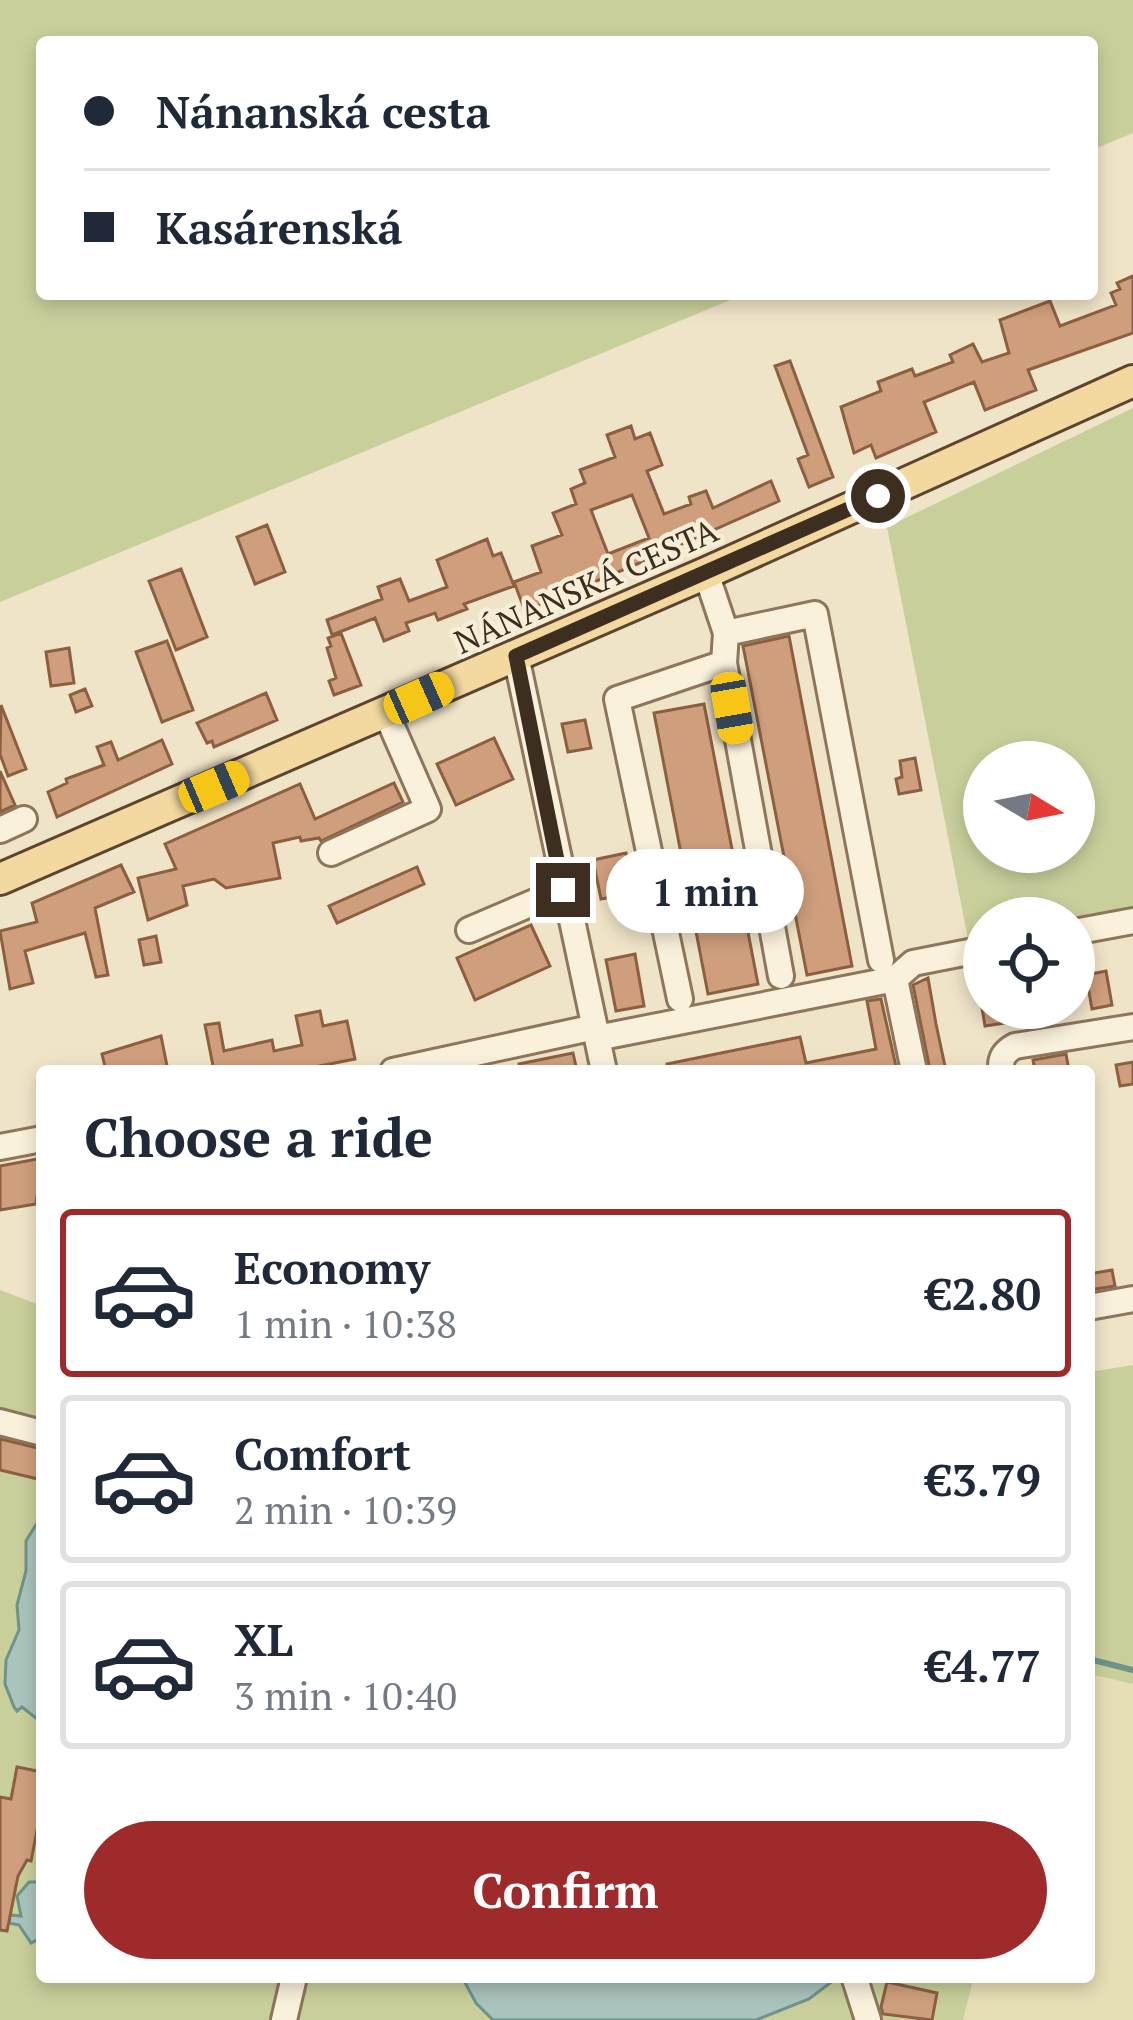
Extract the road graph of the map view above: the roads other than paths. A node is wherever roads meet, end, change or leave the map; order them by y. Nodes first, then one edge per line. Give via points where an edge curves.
1 (1133, 382) edge
2 (706, 573) junction
3 (726, 633) junction
4 (516, 656) junction
5 (724, 663) junction
6 (386, 712) junction
7 (331, 853) dead end
8 (0, 879) edge
9 (563, 890) junction
10 (1133, 921) edge
11 (1095, 928) edge
12 (469, 930) dead end
13 (963, 954) edge
14 (888, 969) junction
15 (781, 976) dead end
16 (680, 999) dead end
17 (1133, 1027) edge
18 (596, 1033) junction
19 (425, 1065) edge
20 (603, 1065) edge
21 (912, 1065) edge
22 (1000, 1065) edge
23 (36, 1140) edge
24 (0, 1147) edge
25 (1133, 1299) edge
26 (1095, 1306) edge
27 (0, 1422) edge
28 (36, 1431) edge
29 (293, 1983) edge
30 (856, 1983) edge
31 (284, 2020) edge
32 (868, 2020) edge

1 - 2 main road, NÁNANSKÁ CESTA
2 - 3 street
2 - 4 main road, NÁNANSKÁ CESTA
3 - 5 street
3 - 14 street via 815,614
4 - 6 main road, NÁNANSKÁ CESTA
4 - 9 street
5 - 15 street
5 - 16 street via 617,699
6 - 7 street via 428,809
6 - 8 main road, NÁNANSKÁ CESTA
9 - 12 street
9 - 18 street
10 - 11 street
13 - 14 street
14 - 18 street
14 - 21 street
17 - 22 street via 1015,1046
18 - 19 street
18 - 20 street
23 - 24 street
25 - 26 street
27 - 28 street
29 - 31 street
30 - 32 street

